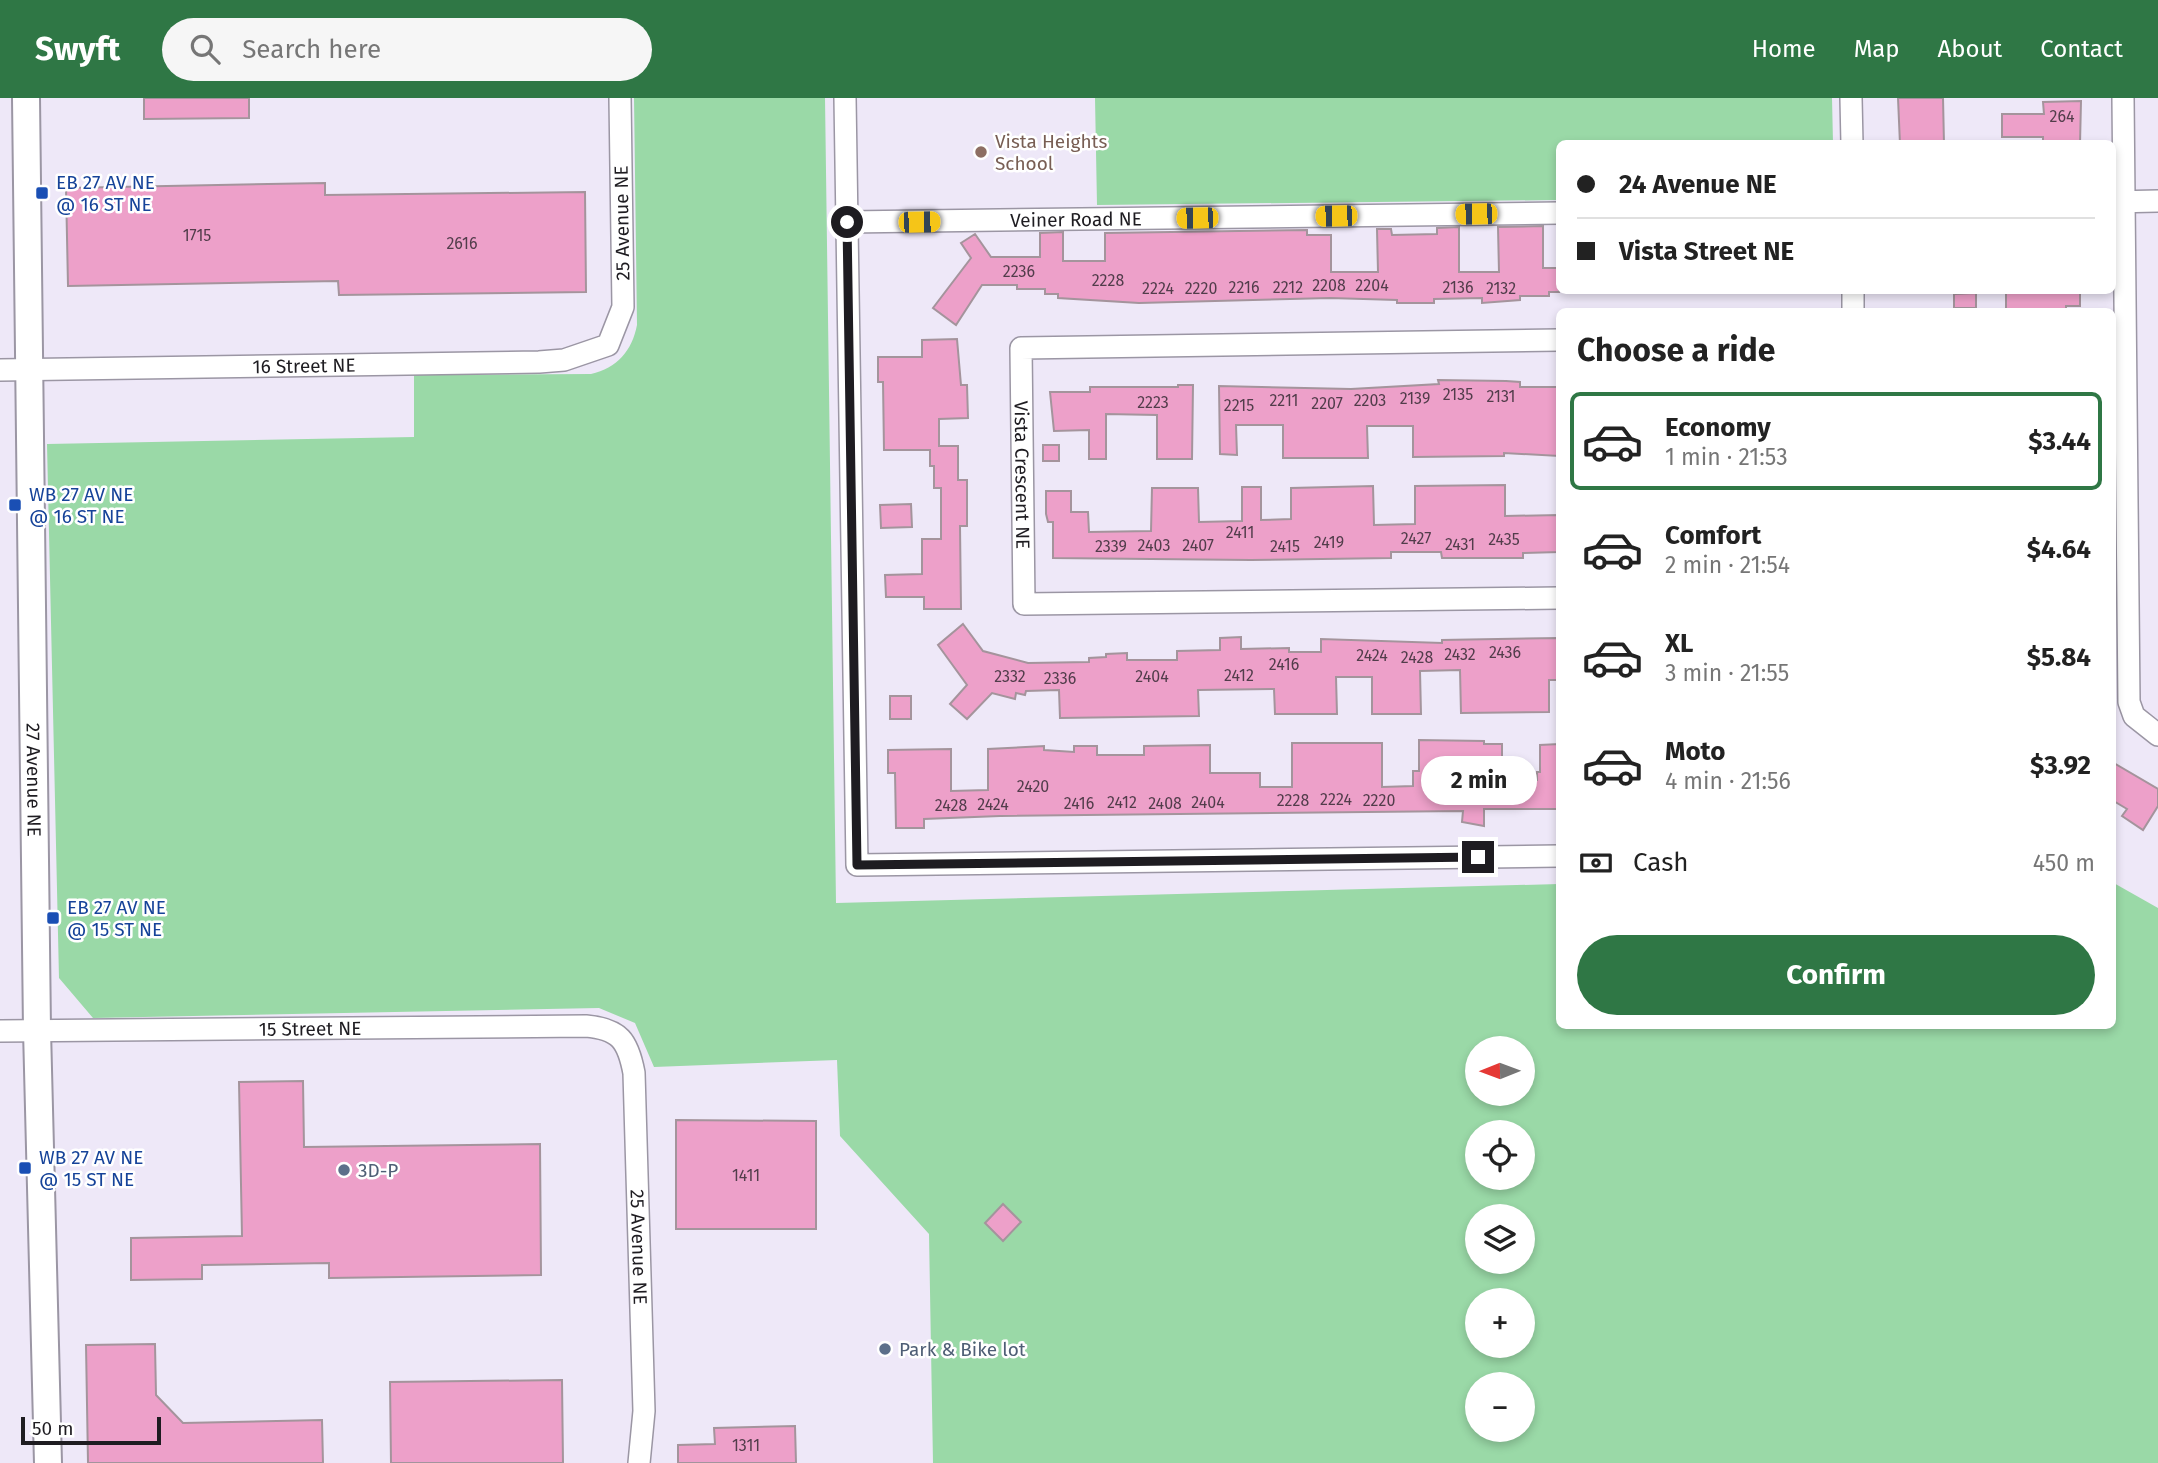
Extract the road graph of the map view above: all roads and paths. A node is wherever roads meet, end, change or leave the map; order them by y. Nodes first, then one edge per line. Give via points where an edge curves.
1 (26, 98) edge
2 (620, 98) edge
3 (845, 98) edge
4 (1851, 98) edge
5 (2123, 98) edge
6 (1852, 140) edge
7 (2158, 201) edge
8 (2118, 202) edge
9 (1556, 213) edge
10 (847, 222) junction
11 (1556, 340) edge
12 (608, 345) joint
13 (0, 370) edge
14 (29, 371) junction
15 (1556, 598) edge
16 (2120, 644) edge
17 (2158, 735) edge
18 (1556, 856) edge
19 (37, 1030) junction
20 (0, 1031) edge
21 (618, 1035) joint
22 (48, 1463) edge
23 (639, 1463) edge

1 - 14 street, 27 Avenue NE
2 - 12 street, 25 Avenue NE via 623,307
3 - 10 street
4 - 6 street
5 - 8 street
7 - 8 street
8 - 16 street
9 - 10 street, Veiner Road NE
10 - 18 street via 857,865
11 - 15 street, Vista Crescent NE via 1021,348 1024,604
12 - 14 street, 16 Street NE via 552,361
13 - 14 street, 16 Street NE
14 - 19 street, 27 Avenue NE
16 - 17 street via 2134,716
19 - 20 street, 15 Street NE
19 - 21 street, 15 Street NE via 586,1026
19 - 22 street, 27 Avenue NE
21 - 23 street, 25 Avenue NE via 630,1053 634,1073 644,1411

